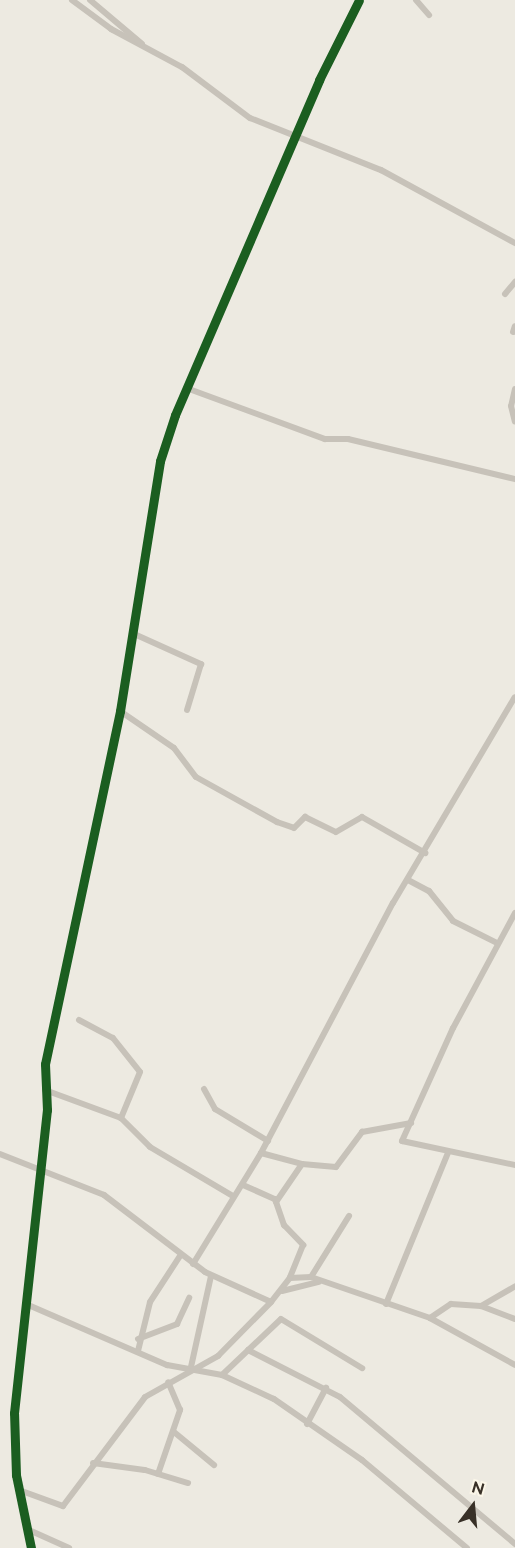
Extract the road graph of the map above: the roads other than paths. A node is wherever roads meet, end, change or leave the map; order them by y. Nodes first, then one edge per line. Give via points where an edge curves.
1 (72, 0) edge
2 (90, 0) edge
3 (359, 0) edge
4 (416, 0) edge
5 (429, 15) dead end
6 (143, 45) junction
7 (296, 139) junction
8 (515, 243) edge
9 (515, 282) edge
10 (505, 294) dead end
11 (189, 389) junction
12 (515, 389) edge
13 (515, 422) edge
14 (515, 479) edge
15 (132, 633) junction
16 (515, 697) edge
17 (187, 710) dead end
18 (120, 711) junction
19 (425, 853) junction
20 (408, 879) junction
21 (515, 913) edge
22 (513, 921) edge
23 (497, 943) junction
24 (79, 1020) dead end
25 (204, 1089) dead end
26 (45, 1090) junction
27 (121, 1118) junction
28 (411, 1123) junction
29 (267, 1141) junction
30 (0, 1154) edge
31 (261, 1154) junction
32 (448, 1154) junction
33 (302, 1164) junction
34 (515, 1165) edge
35 (41, 1174) junction
36 (243, 1185) junction
37 (233, 1196) junction
38 (276, 1203) junction
39 (349, 1215) dead end
40 (180, 1256) junction
41 (193, 1264) junction
42 (211, 1276) junction
43 (311, 1277) junction
44 (290, 1278) junction
45 (323, 1282) junction
46 (515, 1286) edge
47 (282, 1291) junction
48 (189, 1298) dead end
49 (272, 1302) junction
50 (26, 1304) junction
51 (386, 1304) junction
52 (481, 1306) junction
53 (430, 1318) junction
54 (515, 1319) edge
55 (138, 1339) junction
56 (130, 1345) junction
57 (248, 1350) junction
58 (138, 1351) junction
59 (515, 1365) edge
60 (191, 1367) junction
61 (200, 1368) junction
62 (362, 1368) dead end
63 (222, 1374) junction
64 (168, 1382) junction
65 (326, 1388) junction
66 (307, 1424) junction
67 (174, 1432) junction
68 (93, 1463) junction
69 (214, 1465) dead end
70 (158, 1474) junction
71 (188, 1483) dead end
72 (19, 1490) junction
73 (29, 1530) junction
74 (515, 1544) edge
75 (31, 1548) edge
76 (69, 1548) edge
77 (467, 1548) edge

1 - 6 street via 111,29
2 - 6 street
3 - 7 street
4 - 5 street
6 - 7 street via 182,67 244,114
7 - 8 street via 381,170
7 - 11 street
9 - 10 street
11 - 14 street via 325,439 348,439
11 - 15 street via 160,461
12 - 13 street via 511,406
15 - 17 street via 201,664
15 - 18 street
16 - 19 street
18 - 19 street via 174,748 196,777 289,828 304,817 336,832 362,817
18 - 26 street via 57,1003
19 - 20 street
20 - 23 street via 425,887 453,921
20 - 29 street via 302,1069
21 - 22 street
22 - 23 street
23 - 28 street
24 - 27 street via 113,1038 140,1072
25 - 29 street via 215,1109
26 - 27 street
26 - 35 street
27 - 37 street via 150,1147
28 - 32 street via 403,1142
28 - 33 street via 362,1132 336,1167
29 - 31 street
30 - 35 street
31 - 33 street
31 - 36 street
32 - 34 street
32 - 51 street
33 - 38 street
35 - 40 street via 110,1198
35 - 50 street
36 - 37 street
36 - 38 street
37 - 41 street
38 - 44 street via 284,1225 303,1245
39 - 43 street
40 - 41 street
40 - 55 street via 150,1302
41 - 42 street
42 - 49 street
42 - 60 street
43 - 44 street
43 - 45 street
44 - 47 street
45 - 47 street
45 - 51 street
46 - 52 street
47 - 49 street
48 - 55 street via 177,1324
49 - 61 street via 230,1347
50 - 56 street
50 - 72 street via 14,1413
51 - 53 street
52 - 53 street via 446,1305
52 - 54 street
53 - 59 street
55 - 56 street
55 - 58 street
56 - 58 street
57 - 62 street via 260,1334 282,1319
57 - 63 street
57 - 65 street
58 - 60 street via 174,1368
60 - 61 street
61 - 63 street
61 - 64 street
63 - 66 street via 278,1401
64 - 67 street via 180,1404
64 - 68 street via 145,1397
65 - 66 street
65 - 74 street
66 - 77 street via 362,1460
67 - 69 street
67 - 70 street
68 - 70 street
68 - 72 street via 63,1506
70 - 71 street
72 - 73 street
73 - 75 street
73 - 76 street

